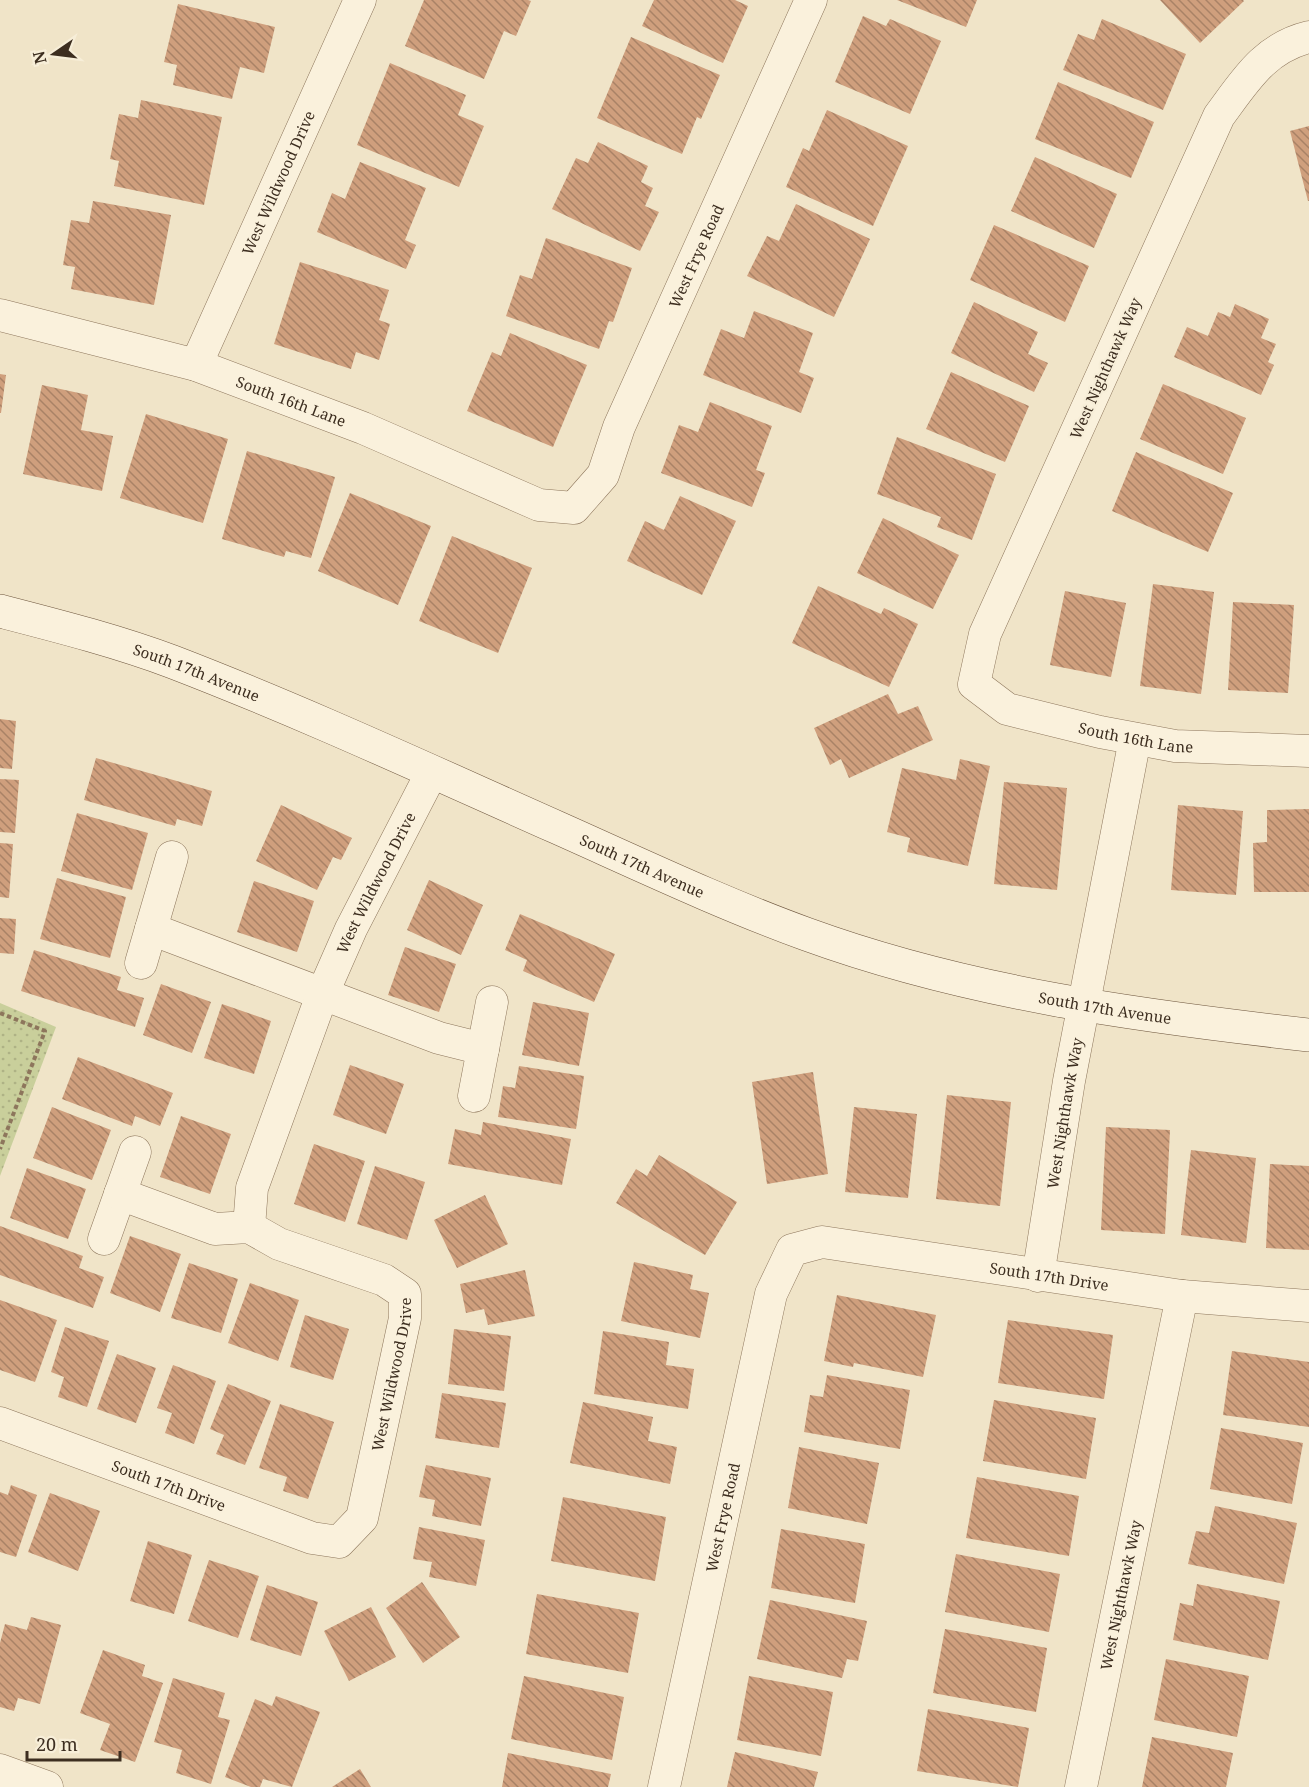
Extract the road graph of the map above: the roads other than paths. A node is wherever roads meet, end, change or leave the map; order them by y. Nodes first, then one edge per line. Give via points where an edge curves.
1 (360, 0) edge
2 (811, 0) edge
3 (1309, 37) edge
4 (0, 315) edge
5 (196, 365) junction
6 (574, 508) joint
7 (0, 611) edge
8 (974, 684) joint
9 (1135, 739) junction
10 (1309, 750) edge
11 (432, 772) junction
12 (172, 857) dead end
13 (151, 929) junction
14 (141, 963) dead end
15 (322, 995) junction
16 (492, 1002) dead end
17 (1083, 1006) junction
18 (1309, 1035) edge
19 (483, 1049) junction
20 (474, 1096) dead end
21 (135, 1152) dead end
22 (120, 1194) junction
23 (249, 1227) junction
24 (104, 1239) dead end
25 (792, 1250) joint
26 (1038, 1276) junction
27 (1182, 1296) junction
28 (1309, 1306) edge
29 (0, 1423) edge
30 (339, 1542) joint
31 (0, 1770) edge
32 (47, 1787) edge
33 (664, 1787) edge
34 (1081, 1787) edge

1 - 5 street, West Wildwood Drive
2 - 6 street, West Frye Road via 619,427 603,475
3 - 8 street, West Nighthawk Way via 1296,40 1259,63 1220,116 985,634
4 - 5 street, South 16th Lane
5 - 6 street, South 16th Lane via 363,428 539,505
7 - 11 main road, South 17th Avenue via 171,661
8 - 9 street, South 16th Lane via 1007,709
9 - 10 street, South 16th Lane via 1186,746
9 - 17 street, West Nighthawk Way
11 - 15 street, West Wildwood Drive via 351,929
11 - 17 main road, South 17th Avenue via 655,873 807,934 930,972
12 - 13 street
13 - 14 street
13 - 15 street
15 - 19 street via 439,1038
15 - 23 street, West Wildwood Drive via 252,1188
16 - 19 street
17 - 18 main road, South 17th Avenue
17 - 26 street, West Nighthawk Way
19 - 20 street
21 - 22 street
22 - 23 street via 215,1228
22 - 24 street
23 - 30 street, West Wildwood Drive via 279,1244 384,1280 405,1294 405,1318 362,1518
25 - 26 street, South 17th Drive via 822,1242
25 - 33 street, West Frye Road via 771,1294
26 - 27 street, South 17th Drive
27 - 28 street, South 17th Drive
27 - 34 street, West Nighthawk Way
29 - 30 street, South 17th Drive via 312,1538
31 - 32 street

